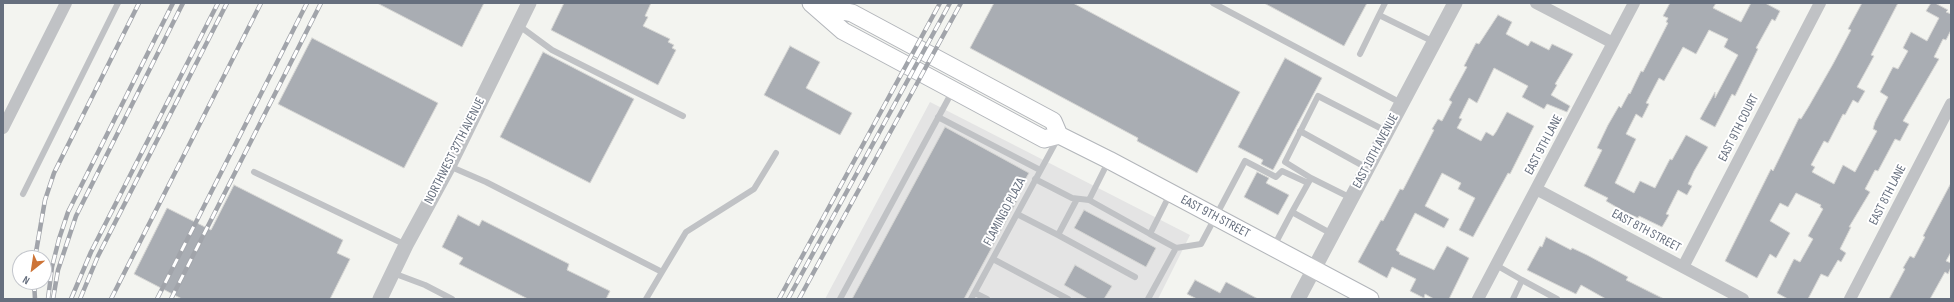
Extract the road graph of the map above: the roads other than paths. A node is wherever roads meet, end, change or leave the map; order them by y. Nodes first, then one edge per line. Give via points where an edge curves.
1 (66, 3) edge
2 (118, 3) edge
3 (529, 3) edge
4 (1213, 3) edge
5 (1386, 3) edge
6 (1454, 3) edge
7 (1536, 3) edge
8 (1634, 3) edge
9 (1820, 3) edge
10 (815, 4) edge
11 (1379, 14) junction
12 (518, 25) junction
13 (1434, 42) junction
14 (1613, 43) junction
15 (1360, 54) dead end
16 (953, 90) junction
17 (1401, 103) junction
18 (1951, 104) edge
19 (682, 116) dead end
20 (938, 117) junction
21 (3, 128) edge
22 (1300, 131) junction
23 (1386, 131) junction
24 (1059, 136) junction
25 (776, 153) dead end
26 (1108, 160) junction
27 (449, 166) junction
28 (1367, 168) junction
29 (1040, 170) junction
30 (254, 172) dead end
31 (1035, 179) junction
32 (1310, 180) junction
33 (1536, 189) junction
34 (1170, 193) junction
35 (23, 194) dead end
36 (1351, 198) junction
37 (1077, 199) junction
38 (1089, 200) junction
39 (1292, 212) junction
40 (1016, 214) junction
41 (1216, 218) junction
42 (1150, 234) junction
43 (1332, 234) junction
44 (1058, 235) junction
45 (406, 245) junction
46 (1176, 248) junction
47 (1273, 248) junction
48 (993, 259) junction
49 (1496, 265) junction
50 (1683, 267) junction
51 (1313, 269) junction
52 (662, 272) junction
53 (393, 273) junction
54 (1136, 277) dead end
55 (1522, 280) junction
56 (975, 293) junction
57 (380, 299) edge
58 (452, 299) edge
59 (646, 299) edge
60 (840, 299) edge
61 (972, 299) edge
62 (987, 299) edge
63 (1068, 299) edge
64 (1148, 299) edge
65 (1298, 299) edge
66 (1370, 299) edge
67 (1478, 299) edge
68 (1513, 299) edge
69 (1557, 299) edge
70 (1743, 299) edge
71 (1850, 299) edge

1 - 21 street
2 - 35 lane
3 - 12 street, NORTHWEST 37TH AVENUE
4 - 17 lane
5 - 11 lane
6 - 13 street, EAST 10TH AVENUE
7 - 14 street
8 - 14 street, EAST 9TH LANE
9 - 50 street, EAST 9TH COURT
10 - 16 main road, EAST 9TH STREET via 843,31
10 - 24 main road via 852,14 1053,121
11 - 13 lane
11 - 15 lane
12 - 19 lane via 552,50
12 - 27 street, NORTHWEST 37TH AVENUE
13 - 17 street, EAST 10TH AVENUE
14 - 33 street, EAST 9TH LANE
16 - 20 lane
16 - 24 main road, EAST 9TH STREET via 1044,139
17 - 23 street, EAST 10TH AVENUE
18 - 71 street, EAST 8TH LANE
20 - 29 lane
20 - 60 lane
22 - 23 lane via 1318,96
22 - 28 lane
22 - 32 lane via 1285,162
23 - 28 street, EAST 10TH AVENUE
24 - 26 main road, EAST 9TH STREET
24 - 29 lane, FLAMINGO PLAZA
25 - 52 lane via 754,189 686,232
26 - 34 main road, EAST 9TH STREET
26 - 38 lane
27 - 45 street, NORTHWEST 37TH AVENUE
27 - 52 lane via 486,182
28 - 36 street, EAST 10TH AVENUE
29 - 31 lane, FLAMINGO PLAZA
30 - 45 lane
31 - 37 lane
31 - 40 lane, FLAMINGO PLAZA
32 - 36 lane
32 - 39 lane
32 - 41 lane via 1282,171 1276,177 1246,161
33 - 49 street, EAST 9TH LANE
33 - 50 street, EAST 8TH STREET
34 - 41 main road, EAST 9TH STREET
34 - 42 lane
36 - 43 street, EAST 10TH AVENUE
37 - 38 lane
37 - 44 lane
38 - 42 lane
39 - 43 lane
39 - 47 lane
40 - 44 lane
40 - 48 lane, FLAMINGO PLAZA
41 - 46 lane via 1201,244
41 - 47 main road, EAST 9TH STREET
42 - 46 lane
43 - 51 street, EAST 10TH AVENUE
44 - 54 lane
45 - 53 street, NORTHWEST 37TH AVENUE
46 - 64 lane
47 - 51 main road, EAST 9TH STREET
48 - 56 lane, FLAMINGO PLAZA
48 - 63 lane
49 - 55 lane
49 - 67 street, EAST 9TH LANE
50 - 70 street, EAST 8TH STREET
51 - 65 street, EAST 10TH AVENUE
51 - 66 main road, EAST 9TH STREET
52 - 59 lane
53 - 57 street, NORTHWEST 37TH AVENUE
53 - 58 lane
55 - 68 lane
55 - 69 lane
56 - 61 lane, FLAMINGO PLAZA
56 - 62 lane

